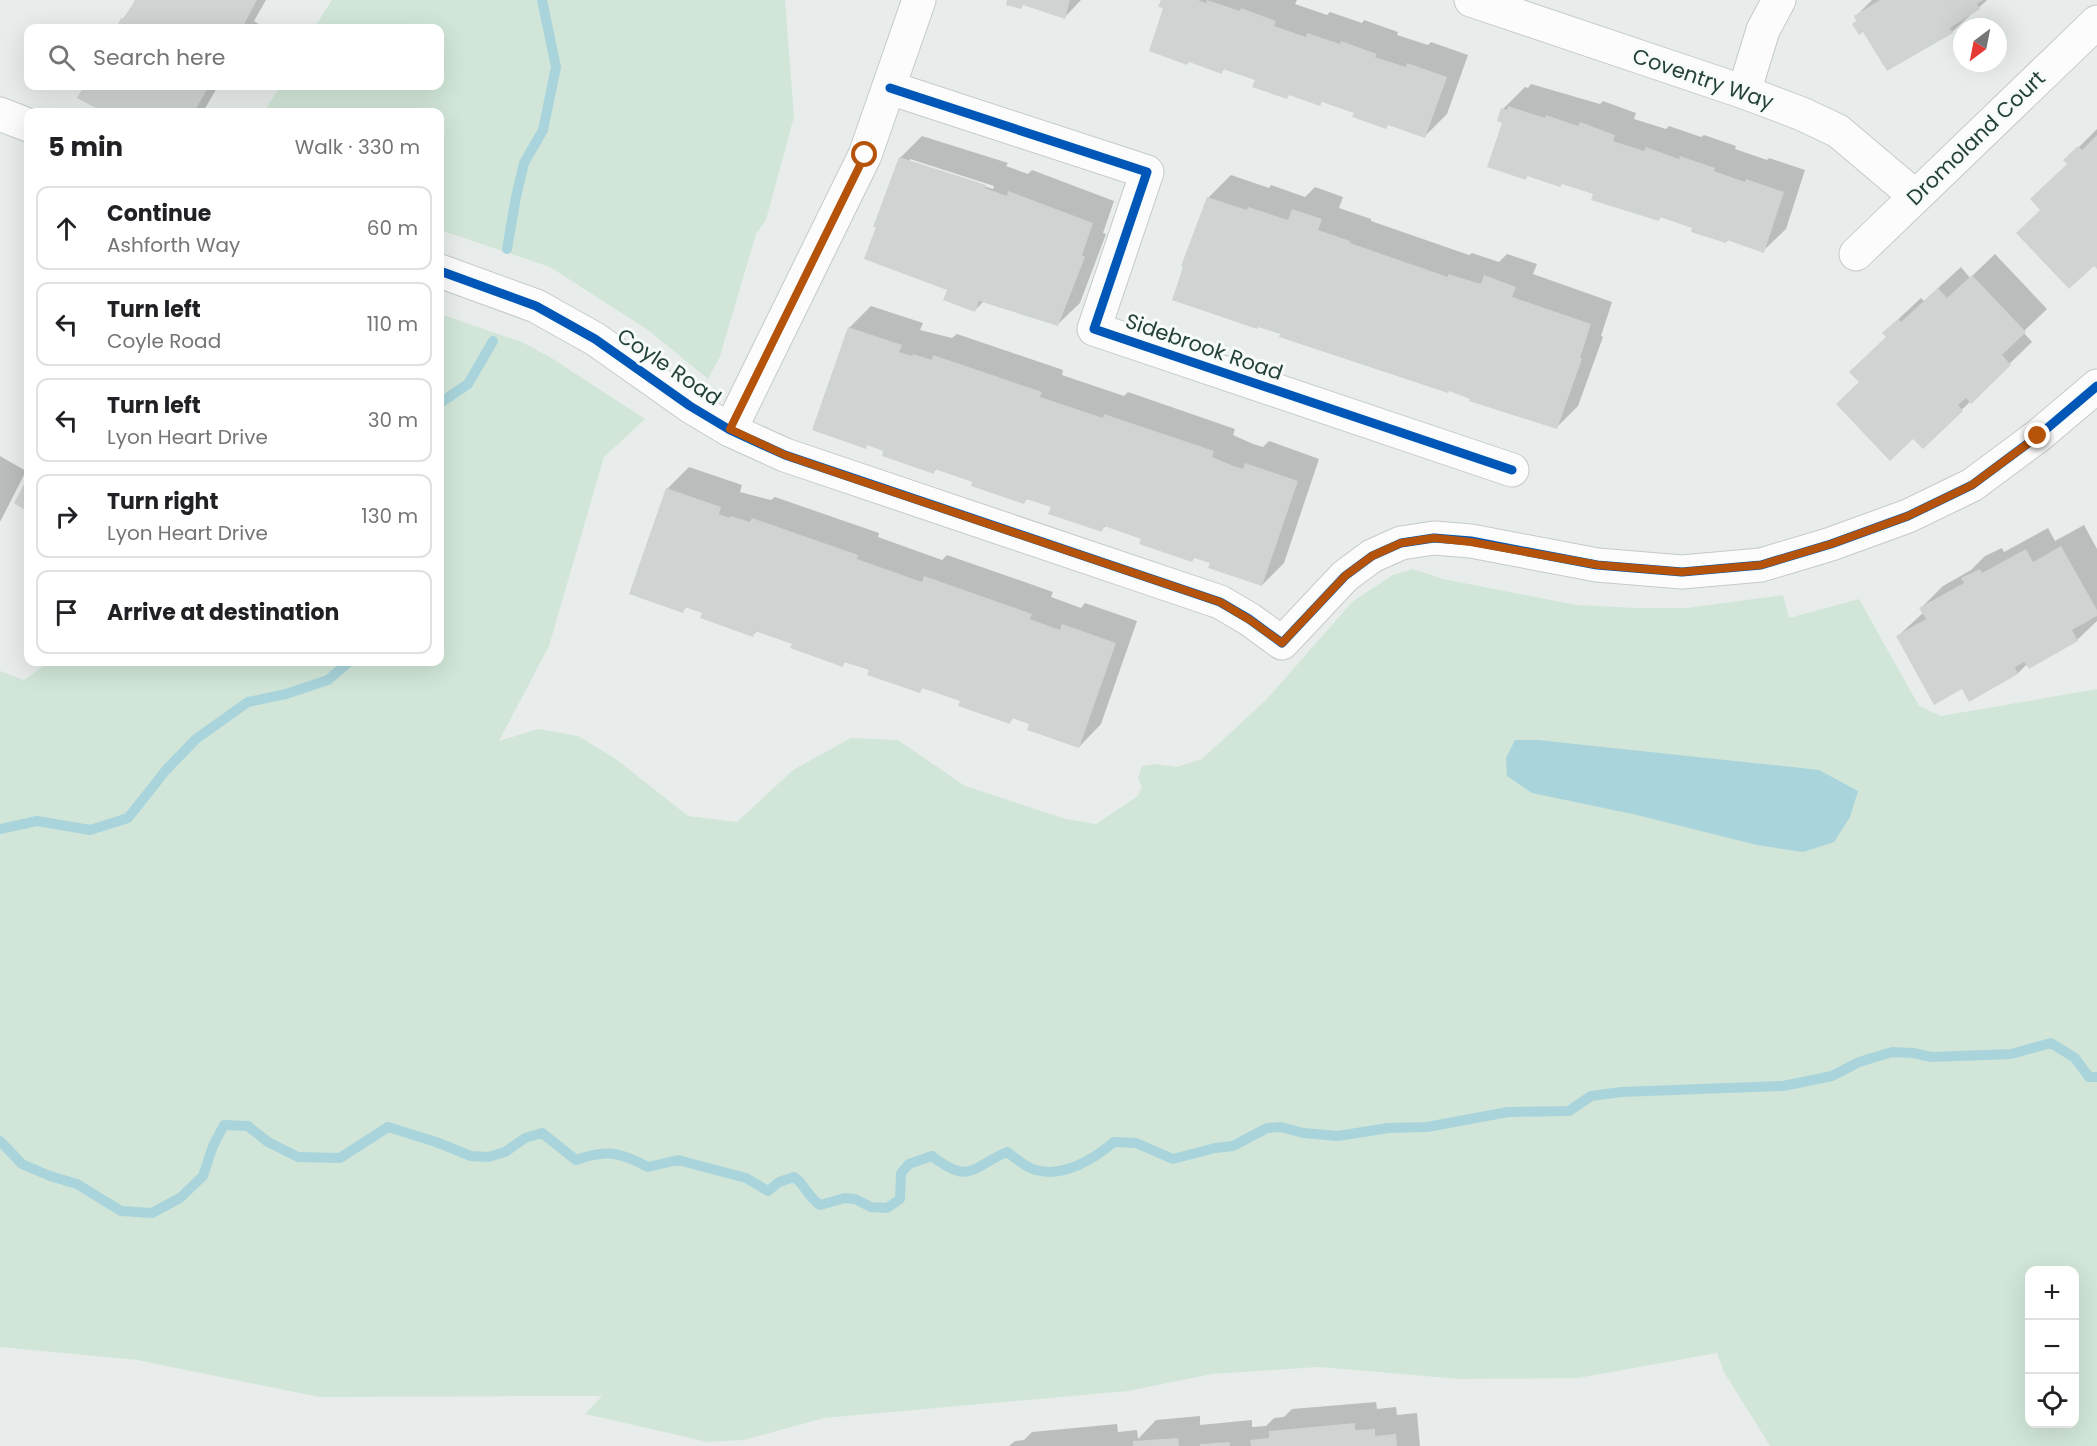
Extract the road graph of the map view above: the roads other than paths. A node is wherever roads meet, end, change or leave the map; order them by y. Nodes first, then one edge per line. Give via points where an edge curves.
1 (919, 0) edge
2 (1471, 0) edge
3 (1779, 0) edge
4 (2097, 22) edge
5 (890, 88) junction
6 (1744, 92) junction
7 (0, 114) edge
8 (24, 123) edge
9 (1915, 196) junction
10 (1856, 254) dead end
11 (444, 272) edge
12 (2097, 386) edge
13 (730, 429) junction
14 (1512, 470) dead end

1 - 5 street
2 - 6 street, Coventry Way
3 - 6 street via 1763,30
4 - 9 street, Dromoland Court
5 - 13 street via 865,155
5 - 14 street, Sidebrook Road via 1147,172 1094,329
6 - 9 street, Coventry Way via 1838,131
7 - 8 street
9 - 10 street, Dromoland Court
11 - 13 street, Coyle Road via 536,306 595,339
12 - 13 street, Coyle Road via 1972,485 1908,516 1831,544 1761,565 1682,572 1598,565 1434,538 1401,543 1372,556 1345,576 1282,643 1220,602 838,474

